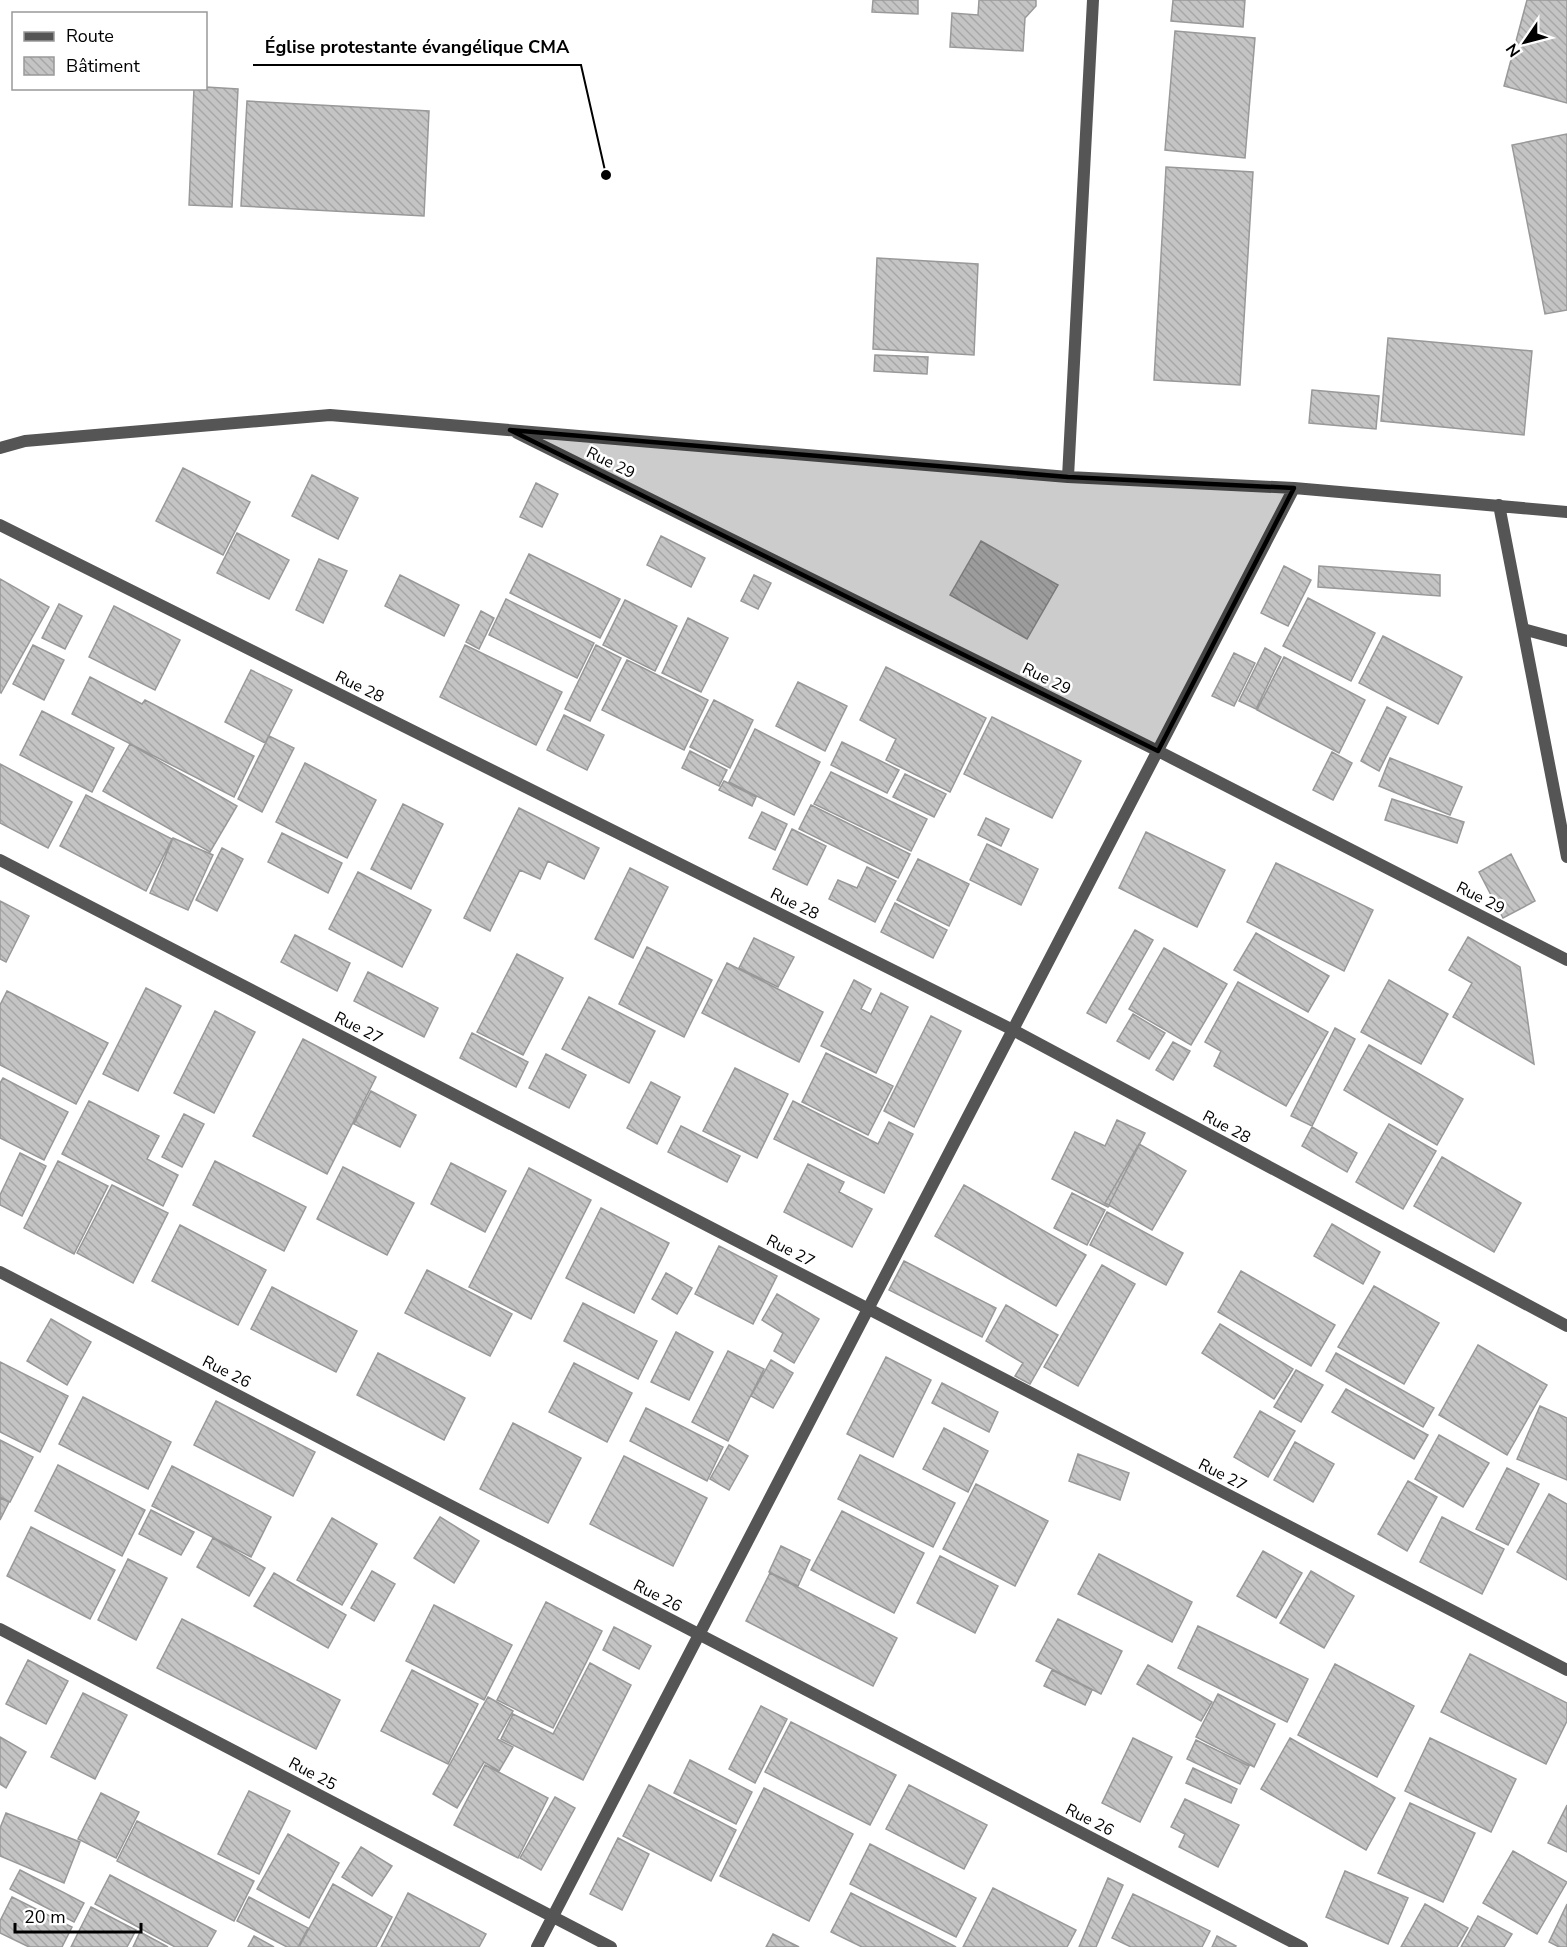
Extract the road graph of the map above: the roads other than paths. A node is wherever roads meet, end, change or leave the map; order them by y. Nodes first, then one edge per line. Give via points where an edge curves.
1 (1093, 0) edge
2 (510, 430) junction
3 (0, 448) edge
4 (1068, 477) junction
5 (1294, 488) junction
6 (1499, 505) junction
7 (1567, 512) edge
8 (0, 525) edge
9 (1523, 629) junction
10 (1567, 641) edge
11 (1158, 752) junction
12 (1567, 857) edge
13 (0, 860) edge
14 (1567, 960) edge
15 (1013, 1030) junction
16 (0, 1272) edge
17 (868, 1309) junction
18 (1567, 1326) edge
19 (0, 1629) edge
20 (699, 1635) junction
21 (1567, 1670) edge
22 (552, 1917) junction
23 (537, 1947) edge
24 (611, 1947) edge
25 (1302, 1947) edge

1 - 4 street
2 - 3 street via 330,415 25,441
2 - 4 street
2 - 11 street, Rue 29
4 - 5 street
5 - 6 street
5 - 11 street
6 - 7 street
6 - 9 street
8 - 15 street, Rue 28
9 - 10 street
9 - 12 street
11 - 14 street, Rue 29
11 - 15 street
13 - 17 street, Rue 27
15 - 17 street
15 - 18 street, Rue 28
16 - 20 street, Rue 26
17 - 20 street
17 - 21 street, Rue 27
19 - 22 street, Rue 25
20 - 22 street
20 - 25 street, Rue 26
22 - 23 street
22 - 24 street, Rue 25

